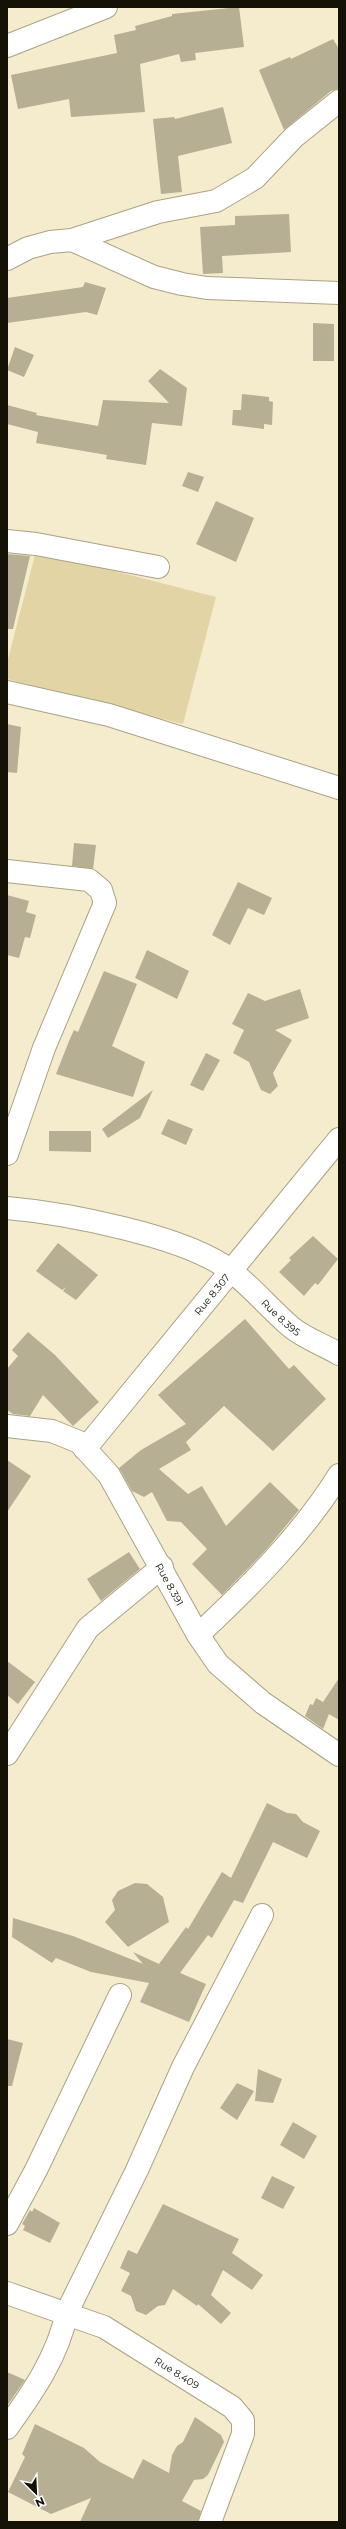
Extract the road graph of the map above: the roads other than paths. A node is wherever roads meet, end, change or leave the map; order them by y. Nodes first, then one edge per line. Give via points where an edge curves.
1 (106, 7) edge
2 (7, 46) edge
3 (339, 101) edge
4 (72, 240) junction
5 (7, 259) edge
6 (339, 293) edge
7 (7, 541) edge
8 (158, 567) dead end
9 (7, 692) edge
10 (339, 788) edge
11 (7, 871) edge
12 (339, 1139) edge
13 (7, 1154) edge
14 (7, 1208) edge
15 (231, 1270) junction
16 (339, 1354) edge
17 (7, 1426) edge
18 (85, 1448) junction
19 (339, 1475) edge
20 (162, 1567) junction
21 (198, 1635) junction
22 (7, 1754) edge
23 (339, 1755) edge
24 (262, 1915) dead end
25 (120, 1995) dead end
26 (7, 2224) edge
27 (7, 2293) edge
28 (67, 2312) junction
29 (7, 2428) edge
30 (210, 2522) edge

1 - 2 street
3 - 4 street via 294,137 256,178 216,200 158,212
4 - 5 street via 28,248
4 - 6 street via 154,277 182,284 207,288
7 - 8 street
9 - 10 street via 109,714
11 - 13 street via 89,880 101,890 105,903 44,1048
12 - 15 street, Rue 8.307
14 - 15 street, Rue 8.395 via 32,1210 139,1233 208,1257
15 - 16 street, Rue 8.395 via 292,1328
15 - 18 street, Rue 8.307
17 - 18 street, Rue 8.391 via 52,1432 79,1442
18 - 20 street, Rue 8.391 via 109,1475
19 - 21 street via 322,1503 277,1558
20 - 21 street, Rue 8.391
20 - 22 street via 88,1628
21 - 23 street, Rue 8.391 via 218,1664 242,1686
24 - 28 street via 183,2067 137,2170
25 - 26 street via 36,2170
27 - 28 street, Rue 8.409
28 - 29 street via 64,2330 48,2367
28 - 30 street, Rue 8.409 via 120,2335 232,2407 243,2420 243,2434

